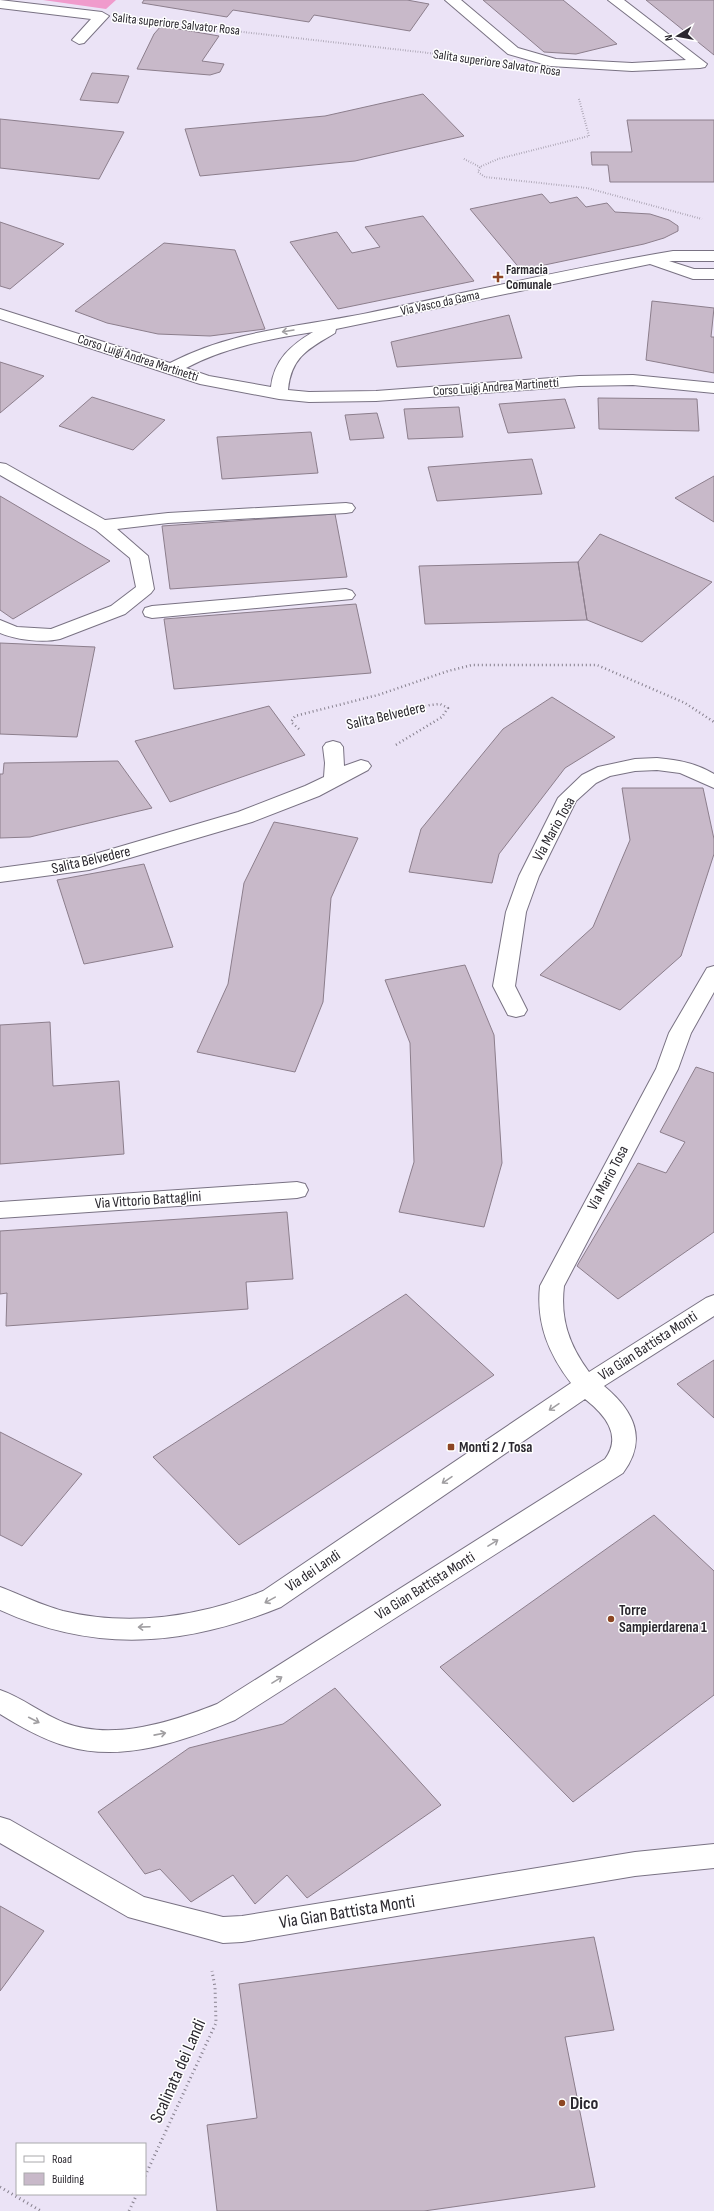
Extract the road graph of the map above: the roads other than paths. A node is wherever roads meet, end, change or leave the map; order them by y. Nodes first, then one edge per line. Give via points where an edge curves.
1 (452, 0) edge
2 (615, 0) edge
3 (0, 4) edge
4 (79, 40) dead end
5 (714, 256) edge
6 (648, 260) junction
7 (714, 274) edge
8 (0, 314) edge
9 (341, 323) junction
10 (171, 369) junction
11 (714, 388) edge
12 (279, 394) junction
13 (0, 468) edge
14 (346, 508) dead end
15 (102, 526) junction
16 (346, 595) dead end
17 (152, 612) dead end
18 (0, 626) edge
19 (333, 748) dead end
20 (361, 766) road end
21 (332, 781) junction
22 (714, 782) edge
23 (0, 875) edge
24 (714, 973) edge
25 (516, 1010) dead end
26 (297, 1190) dead end
27 (0, 1210) edge
28 (714, 1304) edge
29 (587, 1385) junction
30 (0, 1598) edge
31 (0, 1701) edge
32 (0, 1829) edge
33 (714, 1856) edge

1 - 2 street via 513,51 555,63 632,67 700,64
3 - 4 street, Salita superiore Salvator Rosa via 102,16
5 - 6 street, Via Vasco da Gama via 673,256
6 - 7 street via 693,274
6 - 9 street, Via Vasco da Gama
8 - 10 street, Corso Luigi Andrea Martinetti
9 -> 10 street, Via Vasco da Gama via 269,334 231,343
9 - 12 street via 304,344 286,361
10 - 12 street, Corso Luigi Andrea Martinetti via 213,381
11 - 12 street, Corso Luigi Andrea Martinetti via 633,380 579,381 376,396 309,397
13 - 15 street
14 - 15 street via 168,518
15 - 18 street via 139,556 145,589 118,610 53,635 13,632
16 - 17 street
19 - 21 street via 335,764
20 - 21 street, Salita Belvedere
21 - 23 street, Salita Belvedere via 245,817 89,863
22 - 25 street, Via Mario Tosa via 682,767 635,765 605,771 589,779 568,798 529,876 516,912 504,986
24 - 29 street, Via Mario Tosa via 680,1033 667,1069 552,1286 549,1301 561,1348
26 - 27 street, Via Vittorio Battaglini
28 - 29 street, Via Gian Battista Monti
29 -> 30 street, Via dei Landi via 272,1599 250,1610 200,1623 118,1628 62,1622 18,1608
31 -> 29 street, Via Gian Battista Monti via 38,1722 73,1737 104,1741 168,1733 226,1712 614,1466 623,1456 626,1443 623,1429 614,1411
32 - 33 street, Via Gian Battista Monti via 138,1908 223,1930 242,1929 635,1864

